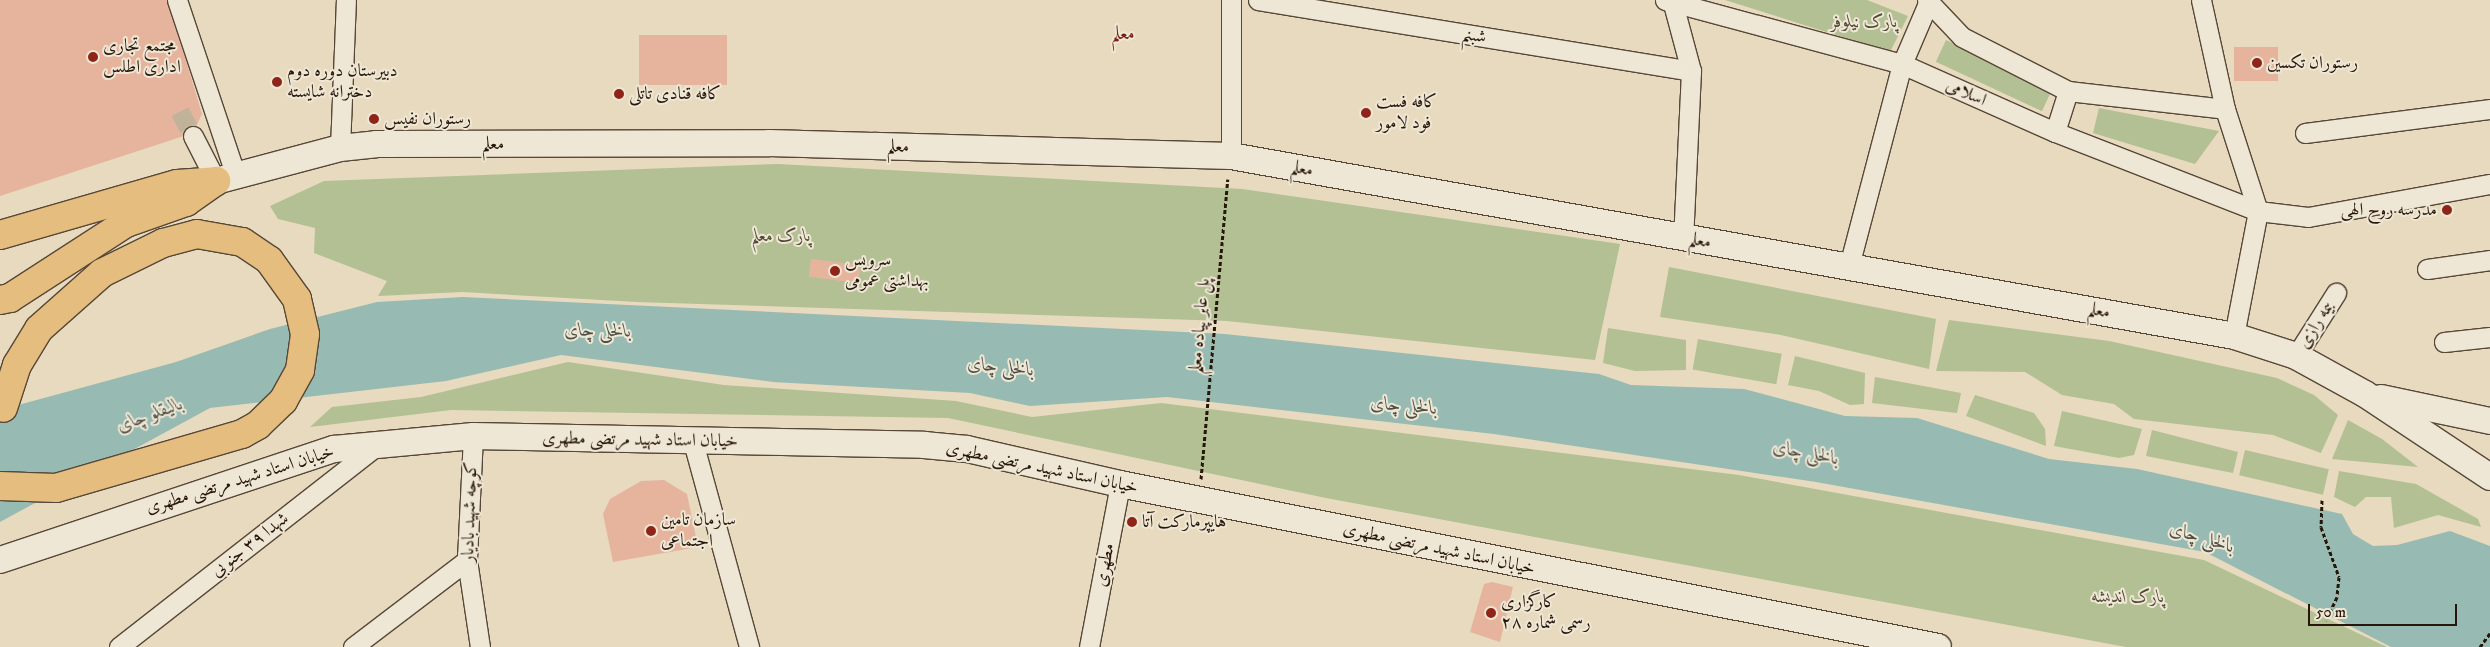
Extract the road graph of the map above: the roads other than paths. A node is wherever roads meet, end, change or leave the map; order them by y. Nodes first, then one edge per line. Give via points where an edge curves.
1 (177, 0) edge
2 (346, 0) edge
3 (1230, 0) edge
4 (1258, 0) edge
5 (1670, 0) edge
6 (1929, 0) edge
7 (2201, 0) edge
8 (1902, 64) junction
9 (1691, 71) junction
10 (2068, 91) junction
11 (2490, 108) edge
12 (2225, 109) junction
13 (2055, 132) junction
14 (2305, 133) dead end
15 (193, 136) tunnel mouth
16 (340, 148) junction
17 (1231, 156) junction
18 (226, 178) junction
19 (2490, 184) edge
20 (2258, 211) junction
21 (0, 235) edge
22 (1683, 238) junction
23 (2490, 260) edge
24 (1849, 266) junction
25 (2427, 269) dead end
26 (2336, 293) dead end
27 (0, 300) edge
28 (2234, 336) junction
29 (2490, 337) edge
30 (2444, 342) dead end
31 (2296, 356) junction
32 (0, 357) edge
33 (2365, 394) junction
34 (1, 414) edge
35 (2490, 421) edge
36 (473, 436) junction
37 (693, 442) junction
38 (380, 444) junction
39 (2490, 477) edge
40 (1120, 484) junction
41 (0, 486) edge
42 (0, 560) edge
43 (467, 560) junction
44 (119, 647) edge
45 (353, 647) edge
46 (480, 647) edge
47 (749, 647) edge
48 (1090, 647) edge
49 (1938, 647) edge

1 - 18 street
2 - 16 street
3 - 17 street
4 - 9 street, شبنم
5 - 8 street, اسلامی
5 - 9 street
6 - 8 street
6 - 10 street via 1962,37
7 - 12 street
8 - 13 street, اسلامی
8 - 24 street
9 - 22 street
10 - 12 street
10 - 13 street
11 - 14 street
12 - 20 street
13 - 20 street, اسلامی
15 - 18 street
16 - 17 main road, معلم via 769,143
16 - 18 main road, معلم
17 - 22 main road, معلم
18 - 21 main road via 177,184
18 - 27 main road via 186,202 126,223 10,298
19 - 20 street, اسلامی via 2308,217
20 - 28 street
22 - 24 main road, معلم
23 - 25 street
24 - 28 main road, معلم
26 - 31 street, بیمه رازی
28 - 31 main road, معلم
29 - 30 street
31 - 33 main road, معلم
32 - 34 main road via 5,384
33 - 35 main road
33 - 39 main road
34 - 41 main road via 17,365 38,329 102,273 163,242 197,234 242,242 270,260 297,299 305,334 300,370 283,401 258,425 242,434 56,488
36 - 37 main road, خیابان استاد شهید مرتضی مطهری
36 - 38 main road, خیابان استاد شهید مرتضی مطهری
36 - 43 street, کوچه شهید بادیار
37 - 40 main road, خیابان استاد شهید مرتضی مطهری via 967,449
37 - 47 street
38 - 42 main road, خیابان استاد شهید مرتضی مطهری via 292,460
38 - 44 street, شهدا ۳۹ جنوبی
40 - 48 street, مطهری
40 - 49 main road, خیابان استاد شهید مرتضی مطهری
43 - 45 street
43 - 46 street, کوچه شهید بادیار

